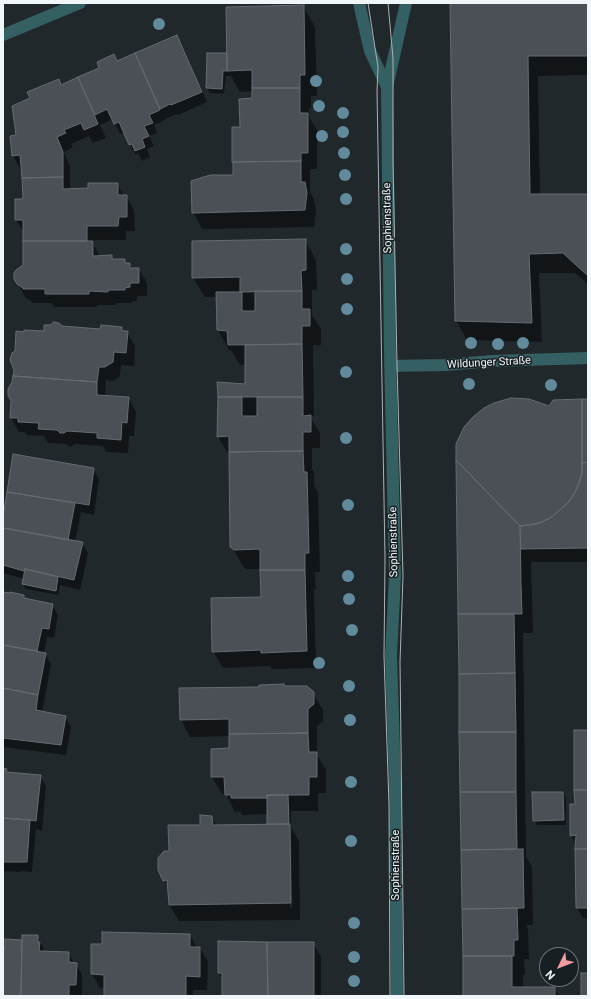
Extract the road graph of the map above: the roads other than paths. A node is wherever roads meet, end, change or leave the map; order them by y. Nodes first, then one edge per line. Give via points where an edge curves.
1 (80, 3) edge
2 (360, 3) edge
3 (406, 3) edge
4 (3, 36) edge
5 (387, 87) junction
6 (588, 358) edge
7 (390, 366) junction
8 (397, 996) edge

1 - 4 street
2 - 5 street, Sophienstraße via 370,51
3 - 5 street, Sophienstraße
5 - 7 street, Sophienstraße
6 - 7 street, Wildunger Straße
7 - 8 street, Sophienstraße via 395,576 391,656 396,789

